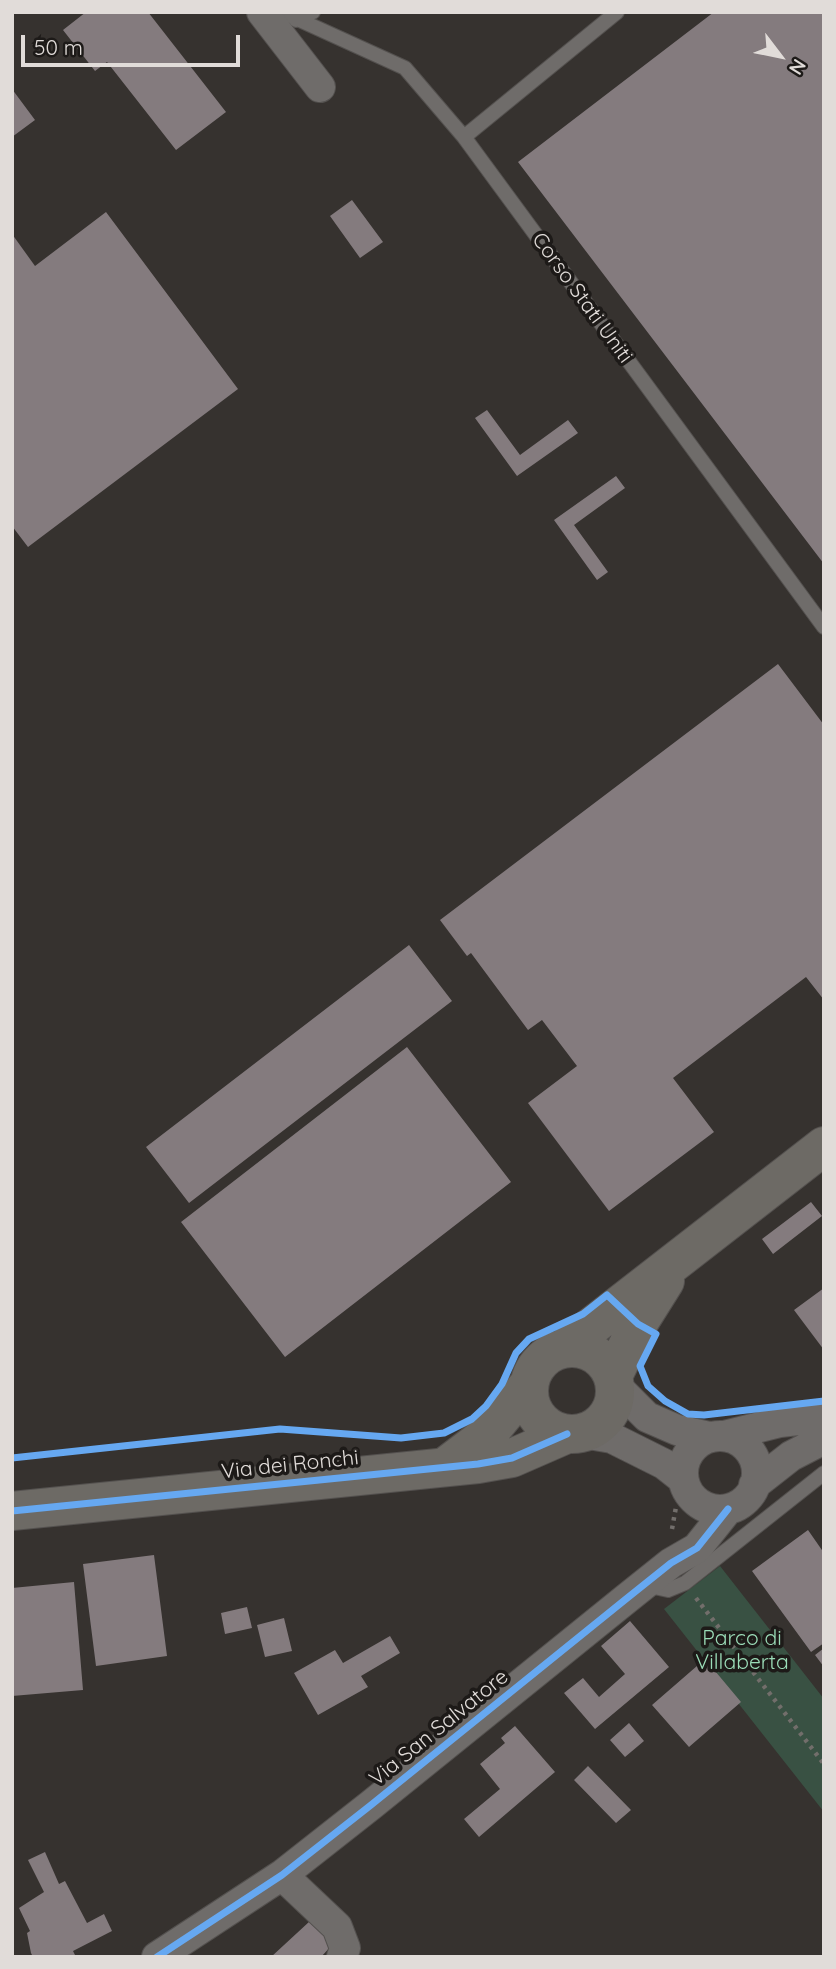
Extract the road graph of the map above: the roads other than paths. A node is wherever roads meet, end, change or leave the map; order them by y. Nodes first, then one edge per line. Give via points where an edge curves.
1 (262, 12) edge
2 (282, 12) edge
3 (313, 12) edge
4 (617, 12) edge
5 (296, 20) junction
6 (320, 87) dead end
7 (464, 137) junction
8 (824, 627) edge
9 (824, 1146) edge
10 (681, 1256) junction
11 (564, 1348) junction
12 (614, 1381) junction
13 (529, 1384) junction
14 (824, 1417) edge
15 (575, 1433) junction
16 (717, 1437) junction
17 (824, 1439) edge
18 (446, 1466) junction
19 (824, 1473) edge
20 (754, 1485) junction
21 (682, 1491) junction
22 (728, 1509) junction
23 (12, 1511) edge
24 (677, 1559) junction
25 (282, 1875) junction
26 (157, 1957) edge
27 (342, 1957) edge

1 - 6 street
2 - 5 lane, Corso Stati Uniti
3 - 5 lane
4 - 7 lane
5 - 7 lane, Corso Stati Uniti via 405,68
7 - 8 lane, Corso Stati Uniti
9 - 10 street
10 - 11 street
10 - 12 street, Via dei Ronchi via 638,1324
11 - 12 street via 576,1347 599,1356
11 - 13 street via 541,1360
12 - 15 street, Via dei Ronchi via 615,1398 604,1420
12 - 16 street via 648,1417 677,1430
13 - 15 street via 537,1417 545,1425
13 - 18 street via 488,1434
14 - 16 street
15 - 18 street, Via dei Ronchi via 512,1458
15 - 21 street via 612,1438 664,1464
16 - 20 street via 744,1445 751,1453
16 - 21 street via 699,1442 686,1458
17 - 20 street, Via San Salvatore via 791,1456
18 - 23 street, Via dei Ronchi
19 - 24 lane
20 - 22 street, Via San Salvatore via 748,1496
21 - 22 street via 705,1507
21 - 24 street via 692,1519
22 - 24 street, Via San Salvatore via 697,1548
24 - 25 street, Via San Salvatore
25 - 26 street, Via San Salvatore
25 - 27 street via 337,1927 345,1948

